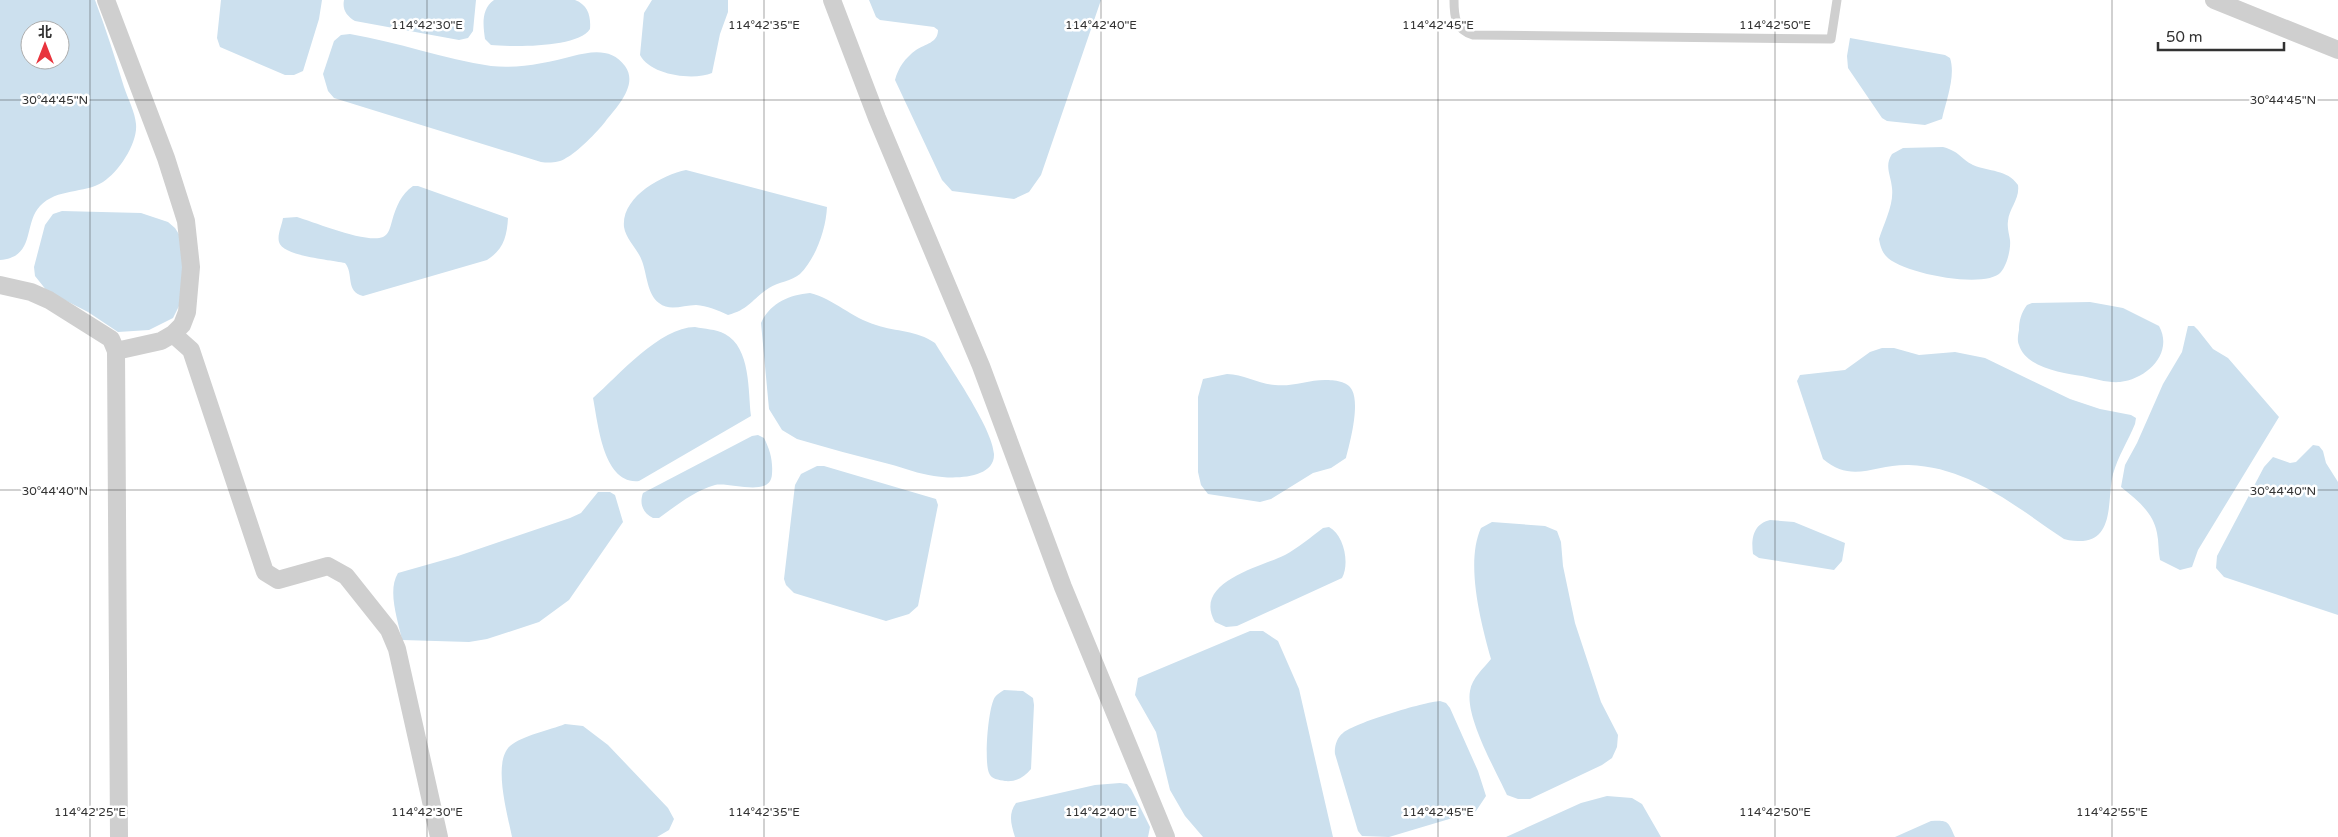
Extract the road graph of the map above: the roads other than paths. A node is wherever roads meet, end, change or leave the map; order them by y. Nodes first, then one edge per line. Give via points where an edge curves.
1 (106, 0) edge
2 (832, 0) edge
3 (1454, 0) edge
4 (1837, 0) edge
5 (2214, 0) edge
6 (2338, 50) edge
7 (0, 285) edge
8 (173, 334) junction
9 (116, 351) junction
10 (119, 837) edge
11 (439, 837) edge
12 (1166, 837) edge

1 - 8 street via 166,158 189,234 192,267 187,312 182,325
2 - 12 street via 877,118 981,366 1063,587
3 - 4 lane via 1457,24 1473,35 1831,39
5 - 6 street
7 - 9 street via 49,300 111,339
8 - 9 street via 161,341
8 - 11 street via 191,350 265,572 278,580 328,566 346,576 389,630 397,649
9 - 10 street

